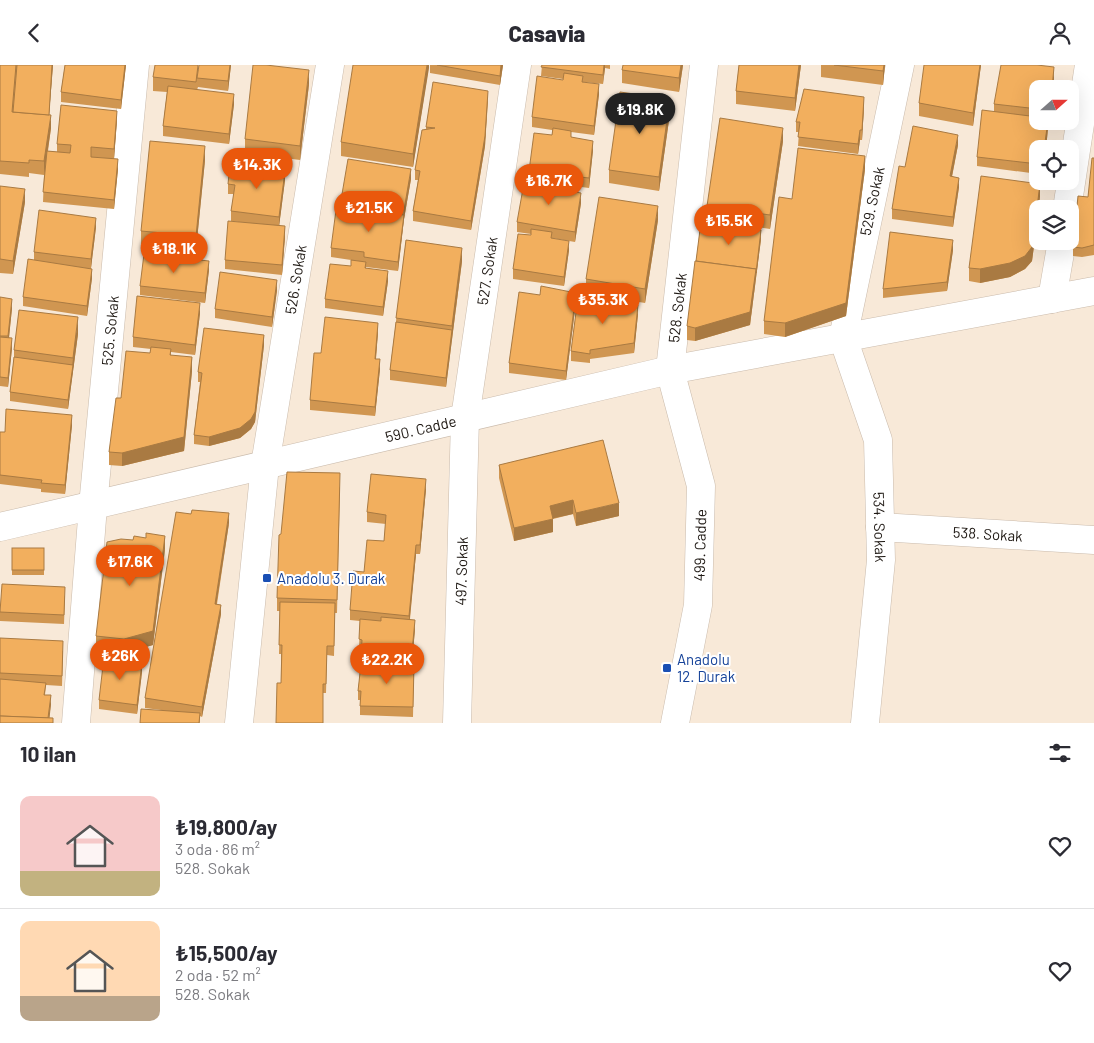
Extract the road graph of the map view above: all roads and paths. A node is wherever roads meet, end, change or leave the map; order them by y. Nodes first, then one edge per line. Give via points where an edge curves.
1 (134, 65) edge
2 (330, 65) edge
3 (518, 65) edge
4 (704, 65) edge
5 (900, 65) edge
6 (1090, 65) edge
7 (1068, 200) edge
8 (1060, 250) edge
9 (1094, 291) edge
10 (1052, 299) junction
11 (843, 338) junction
12 (670, 370) junction
13 (465, 418) junction
14 (265, 465) junction
15 (93, 506) junction
16 (0, 527) edge
17 (880, 527) junction
18 (1094, 540) edge
19 (76, 723) edge
20 (239, 723) edge
21 (457, 723) edge
22 (675, 723) edge
23 (865, 723) edge

1 - 15 street, 525. Sokak
2 - 14 street, 526. Sokak
3 - 13 street, 527. Sokak
4 - 12 street, 528. Sokak
5 - 11 street, 529. Sokak
6 - 7 street
8 - 10 street
9 - 10 street, 590. Cadde
10 - 11 street, 590. Cadde
11 - 12 street, 590. Cadde
11 - 17 street, 534. Sokak via 878,440
12 - 13 street, 590. Cadde
12 - 22 street, 499. Cadde via 702,485 698,605
13 - 14 street, 590. Cadde
13 - 21 street, 497. Sokak
14 - 15 street, 590. Cadde
14 - 20 street, 526. Sokak
15 - 16 street, 590. Cadde
15 - 19 street, 525. Sokak
17 - 18 street, 538. Sokak
17 - 23 street, 534. Sokak via 881,560

